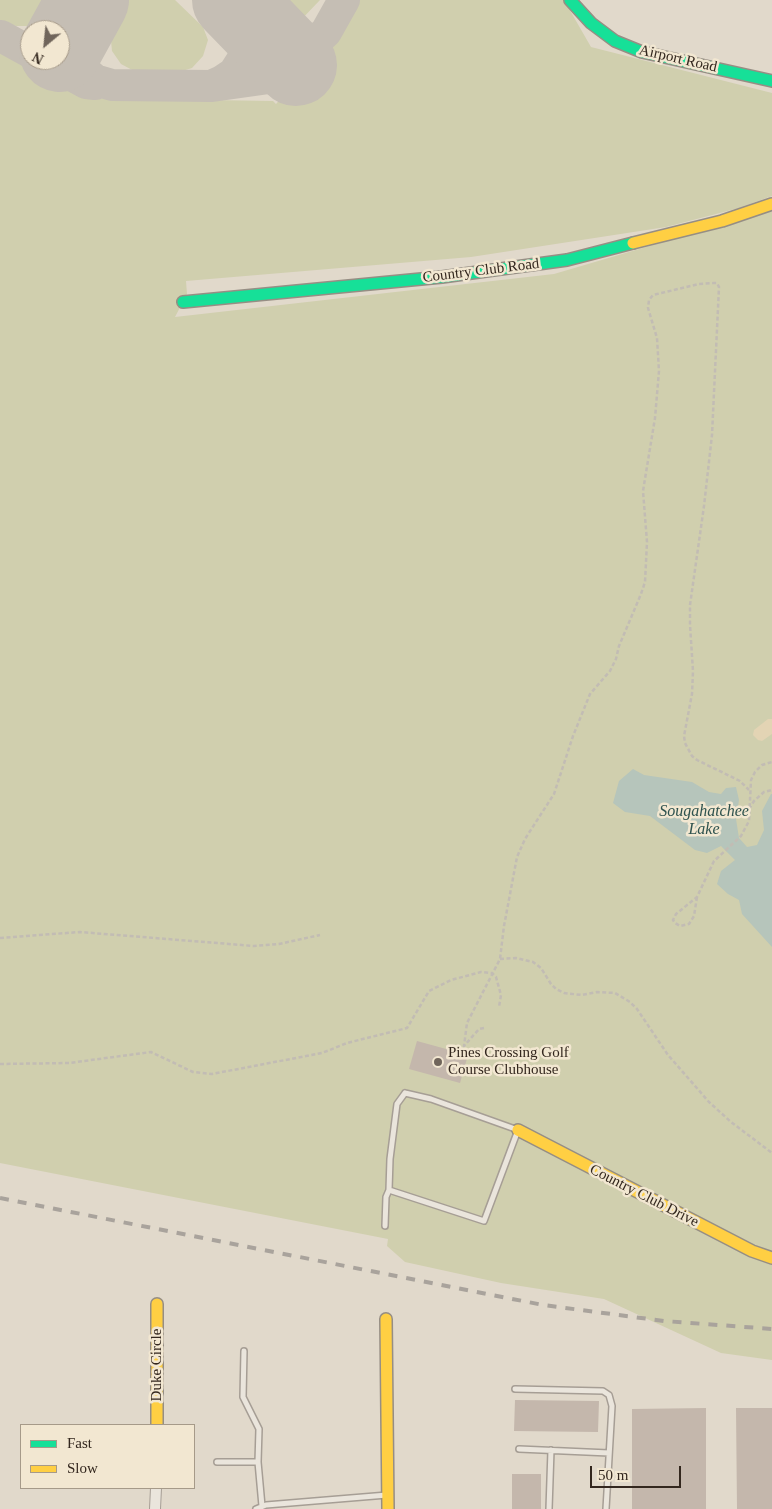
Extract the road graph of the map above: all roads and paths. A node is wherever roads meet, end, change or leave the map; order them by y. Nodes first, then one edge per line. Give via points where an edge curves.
1 (570, 0) edge
2 (772, 81) edge
3 (772, 204) edge
4 (183, 302) dead end
5 (772, 762) edge
6 (749, 790) junction
7 (772, 790) edge
8 (748, 810) junction
9 (698, 897) junction
10 (320, 935) dead end
11 (0, 938) edge
12 (500, 959) junction
13 (492, 973) junction
14 (499, 1007) dead end
15 (484, 1028) dead end
16 (0, 1064) edge
17 (518, 1130) junction
18 (772, 1153) edge
19 (389, 1190) junction
20 (385, 1226) dead end
21 (772, 1258) edge
22 (157, 1304) dead end
23 (386, 1319) dead end
24 (244, 1351) dead end
25 (515, 1389) dead end
26 (157, 1424) edge
27 (519, 1449) dead end
28 (551, 1450) junction
29 (609, 1453) junction
30 (218, 1462) dead end
31 (258, 1462) junction
32 (156, 1489) edge
33 (388, 1495) junction
34 (259, 1508) edge
35 (155, 1509) edge
36 (388, 1509) edge
37 (549, 1509) edge
38 (606, 1509) edge

1 - 2 street, Airport Road via 591,23 615,41 642,52
3 - 4 street, Country Club Road via 722,221 567,260 442,277
5 - 6 path via 755,772
6 - 8 path
6 - 12 path via 740,781 692,756 684,736 693,686 690,605 712,435 719,287 714,283 653,295 649,300 648,308 657,338 659,371 643,491 648,542 645,582 616,660 590,694 554,794 517,857
7 - 8 path via 764,792
8 - 9 path via 749,821 741,836 714,861
9 - 9 path via 676,914 675,923 680,926 689,924
10 - 11 path via 254,946 80,932
12 - 13 path
12 - 18 path via 534,962 551,984 564,993 615,993 630,1002 668,1055 709,1102
13 - 14 path via 498,982
13 - 15 path via 467,1023 464,1046 479,1029
13 - 16 path via 481,972 451,980 429,991 407,1028 398,1032 347,1043 322,1053 212,1074 193,1072 151,1052 69,1063
17 - 19 lane via 484,1221
17 - 19 lane via 405,1093 397,1104 393,1126
17 - 21 street, Country Club Drive via 752,1251
19 - 20 lane
22 - 26 street, Duke Circle
23 - 33 street
24 - 31 lane via 243,1397 259,1429
25 - 29 lane via 603,1391 609,1395 612,1406
27 - 28 lane
28 - 29 lane
28 - 37 lane
29 - 38 lane
30 - 31 lane
31 - 34 lane
32 - 35 street
33 - 34 lane via 266,1504
33 - 36 street

